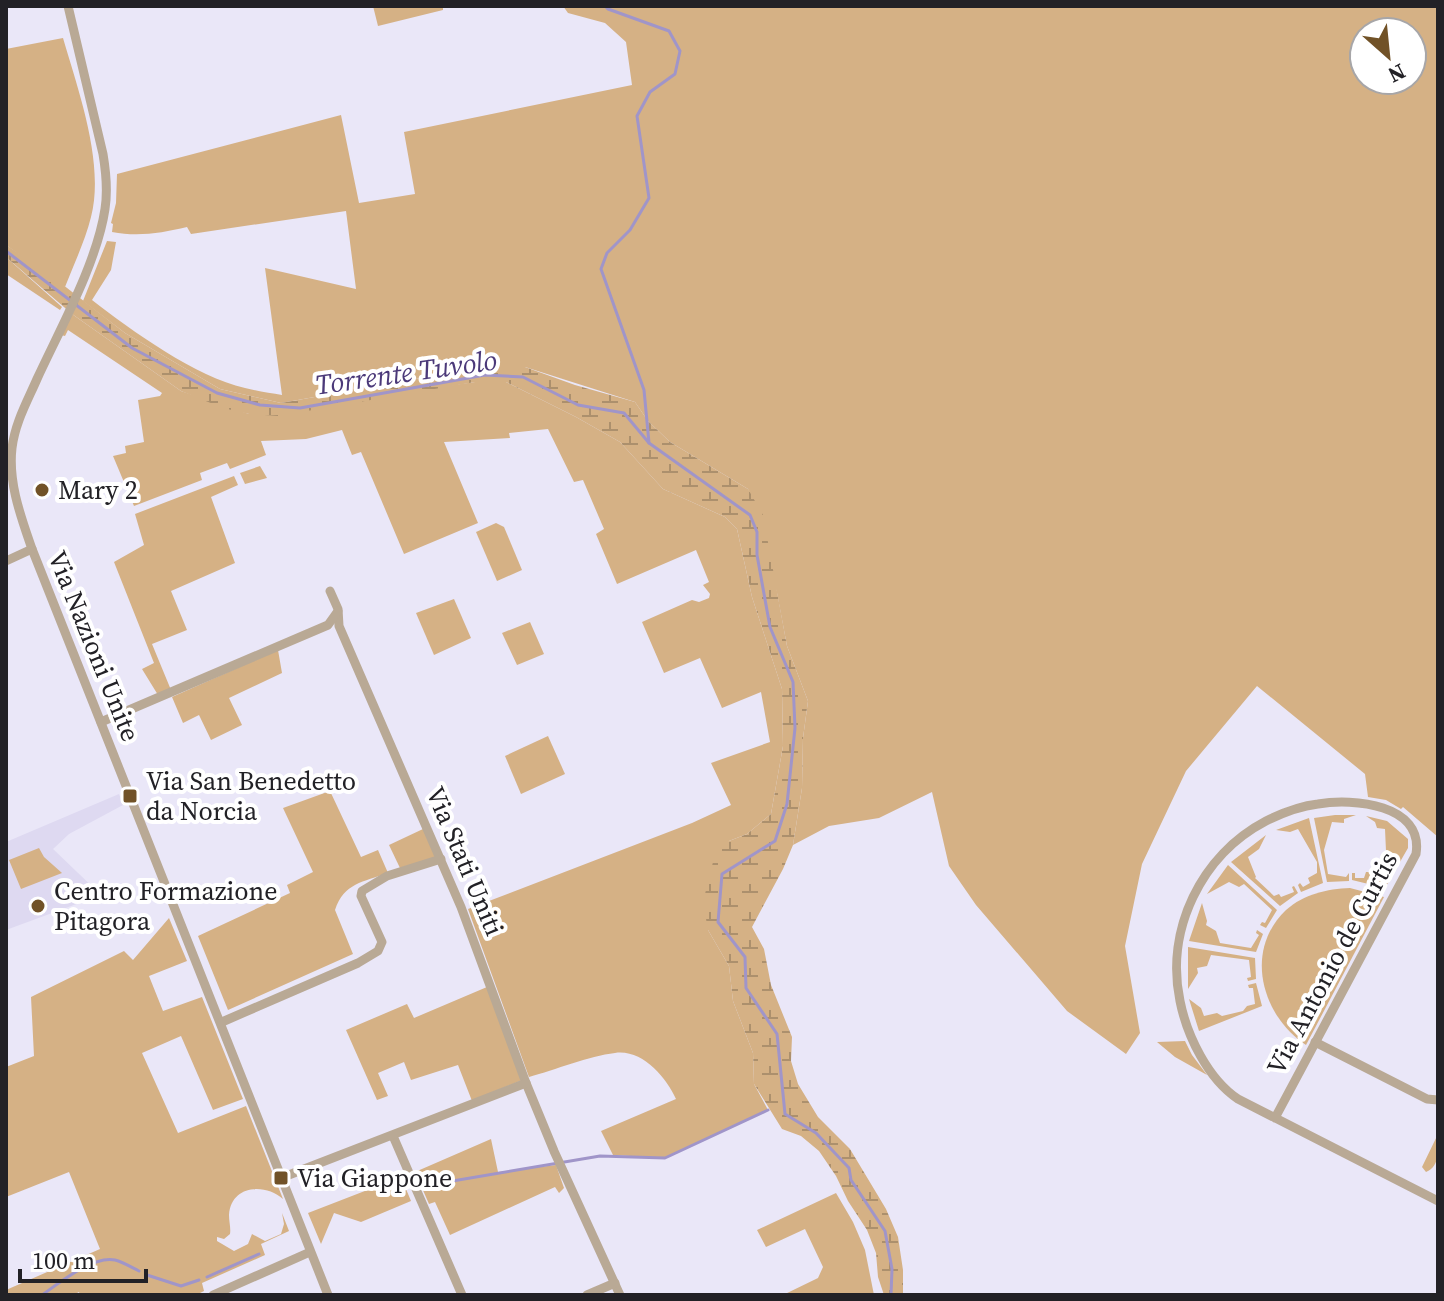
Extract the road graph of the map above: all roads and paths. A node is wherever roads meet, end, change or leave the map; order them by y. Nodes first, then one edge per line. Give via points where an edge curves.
1 (68, 6) edge
2 (11, 423) edge
3 (32, 549) junction
4 (6, 561) edge
5 (330, 591) dead end
6 (338, 609) junction
7 (328, 625) junction
8 (339, 626) junction
9 (101, 722) junction
10 (441, 859) junction
11 (222, 1022) junction
12 (1315, 1042) junction
13 (526, 1083) junction
14 (1438, 1100) edge
15 (1275, 1118) junction
16 (393, 1136) junction
17 (281, 1178) junction
18 (1438, 1201) edge
19 (310, 1252) junction
20 (615, 1283) junction
21 (213, 1295) edge
22 (328, 1295) edge
23 (462, 1295) edge
24 (587, 1295) edge
25 (620, 1295) edge

1 - 2 street, Via Nazioni Unite via 106,172 105,209 77,292
2 - 3 street, Via Nazioni Unite via 11,473
3 - 4 street
3 - 9 street, Via Nazioni Unite
5 - 6 street, Via Stati Uniti
6 - 7 street
6 - 8 street, Via Stati Uniti
7 - 8 street
7 - 9 street
8 - 10 street, Via Stati Uniti
9 - 11 street, Via Nazioni Unite
10 - 11 street via 387,876 362,891 382,942 378,951
10 - 13 street, Via Stati Uniti
11 - 17 street, Via Nazioni Unite
12 - 14 street
12 - 15 street, Via Antonio de Curtis
12 - 15 street, Via Antonio de Curtis via 1416,854 1415,832 1387,808 1321,803 1266,821 1222,854 1188,906 1178,941 1176,978 1192,1038 1228,1092
13 - 16 street
13 - 20 street, Via Stati Uniti
15 - 18 street, Via Antonio de Curtis
16 - 17 street
16 - 23 street
17 - 19 street, Via Nazioni Unite
19 - 21 street
19 - 22 street, Via Nazioni Unite
20 - 24 street
20 - 25 street

